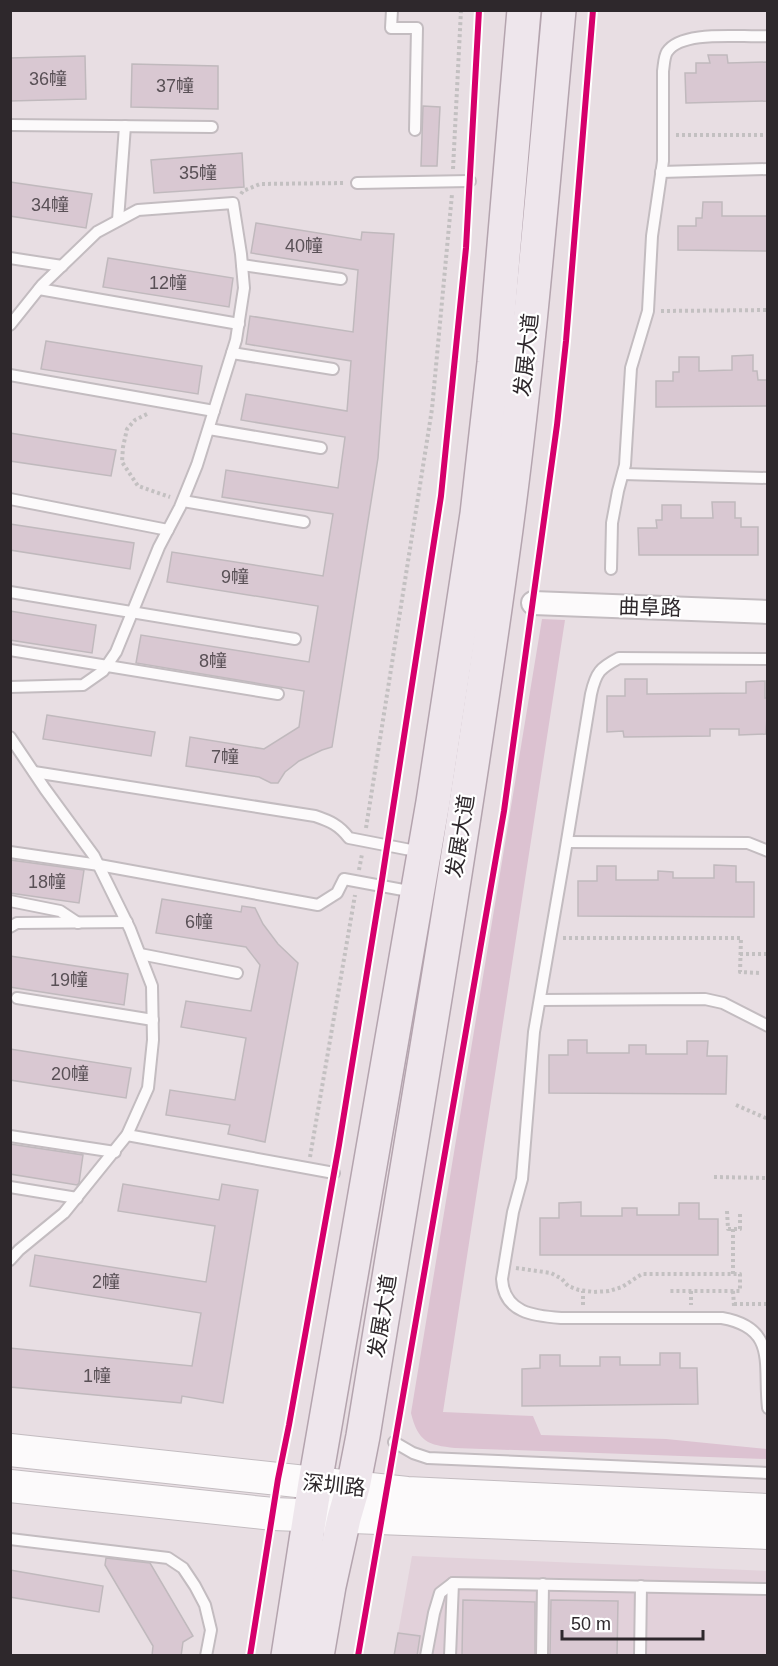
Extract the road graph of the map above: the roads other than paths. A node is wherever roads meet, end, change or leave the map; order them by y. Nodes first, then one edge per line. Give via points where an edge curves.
1 (392, 10) edge
2 (524, 10) edge
3 (559, 10) edge
4 (768, 36) edge
5 (10, 125) edge
6 (125, 126) junction
7 (212, 127) dead end
8 (415, 130) dead end
9 (768, 170) edge
10 (661, 171) junction
11 (470, 181) dead end
12 (357, 183) road end
13 (118, 220) junction
14 (10, 258) edge
15 (242, 265) junction
16 (62, 266) junction
17 (341, 279) dead end
18 (39, 289) junction
19 (238, 324) junction
20 (10, 325) edge
21 (232, 353) junction
22 (333, 369) dead end
23 (10, 375) edge
24 (214, 411) junction
25 (208, 429) junction
26 (321, 448) dead end
27 (622, 474) junction
28 (768, 478) edge
29 (10, 499) edge
30 (183, 501) junction
31 (304, 522) dead end
32 (168, 530) junction
33 (611, 569) dead end
34 (10, 592) edge
35 (533, 603) dead end
36 (768, 612) edge
37 (131, 613) junction
38 (295, 639) dead end
39 (10, 650) edge
40 (768, 659) edge
41 (106, 666) junction
42 (10, 687) edge
43 (278, 694) dead end
44 (10, 736) edge
45 (34, 772) junction
46 (567, 842) junction
47 (768, 851) edge
48 (10, 852) edge
49 (424, 852) junction
50 (99, 866) junction
51 (417, 892) junction
52 (10, 901) edge
53 (127, 922) junction
54 (78, 923) junction
55 (10, 927) edge
56 (140, 954) junction
57 (237, 973) dead end
58 (17, 998) dead end
59 (540, 1000) junction
60 (153, 1020) junction
61 (768, 1026) edge
62 (128, 1135) junction
63 (10, 1136) edge
64 (115, 1152) junction
65 (334, 1173) dead end
66 (10, 1187) edge
67 (77, 1198) junction
68 (11, 1256) edge
69 (768, 1408) edge
70 (394, 1442) dead end
71 (10, 1450) edge
72 (768, 1473) edge
73 (315, 1483) junction
74 (10, 1486) edge
75 (349, 1502) junction
76 (768, 1510) edge
77 (311, 1516) junction
78 (768, 1533) edge
79 (10, 1539) edge
80 (453, 1583) junction
81 (543, 1584) junction
82 (641, 1586) junction
83 (768, 1588) edge
84 (206, 1656) edge
85 (288, 1656) edge
86 (317, 1656) edge
87 (426, 1656) edge
88 (450, 1656) edge
89 (542, 1656) edge
90 (640, 1656) edge

1 - 8 lane via 391,28 417,28
2 - 49 main road, 发展大道 via 477,514
3 - 75 main road, 发展大道 via 506,528 466,806
4 - 10 lane via 695,38 681,41 668,51 663,70
5 - 6 lane
6 - 7 lane
6 - 13 lane
9 - 10 lane
10 - 27 lane via 648,311 631,368
11 - 12 lane
13 - 15 lane via 138,210 233,203
13 - 16 lane via 97,232
14 - 16 lane
15 - 17 lane
15 - 19 lane via 244,288
16 - 18 lane
18 - 19 lane
18 - 20 lane
19 - 21 lane
21 - 22 lane
21 - 24 lane
23 - 24 lane
24 - 25 lane
25 - 26 lane
25 - 30 lane
27 - 28 lane
27 - 33 lane via 612,523
29 - 32 lane
30 - 31 lane
30 - 32 lane
32 - 37 lane
34 - 37 lane
35 - 36 street, 曲阜路
37 - 38 lane
37 - 41 lane via 116,652
39 - 41 lane
40 - 46 lane via 620,658 602,667 591,694
41 - 42 lane via 83,685
41 - 43 lane
44 - 45 lane
45 - 49 lane via 315,816 342,828 349,838
45 - 50 lane
46 - 47 lane via 748,843
46 - 59 lane
48 - 50 lane
49 - 51 main road, 发展大道
50 - 51 lane via 318,905 337,893 344,879
50 - 53 lane
51 - 73 main road, 发展大道
52 - 54 lane via 60,911
53 - 54 lane
53 - 56 lane
54 - 55 lane via 17,923
56 - 57 lane
56 - 60 lane via 152,986
58 - 60 lane
59 - 61 lane via 705,999 723,1003
59 - 69 lane via 522,1179 503,1266 503,1289 508,1300 531,1314 561,1318 738,1321 753,1329 765,1348
60 - 62 lane via 148,1088
62 - 64 lane
62 - 65 lane
63 - 64 lane
64 - 67 lane
66 - 67 lane
67 - 68 lane
70 - 72 lane via 428,1458
71 - 73 street, 深圳路
73 - 75 street, 深圳路
73 - 77 main road, 发展大道
74 - 77 street, 深圳路
75 - 76 street, 深圳路 via 408,1493
75 - 77 street, 深圳路
75 - 78 street, 深圳路 via 404,1518
75 - 86 main road, 发展大道
77 - 85 main road, 发展大道
79 - 84 lane via 168,1558 183,1568 205,1605 211,1630
80 - 81 lane
80 - 87 lane via 440,1593
80 - 88 lane
81 - 82 lane
81 - 89 lane
82 - 83 lane
82 - 90 lane

